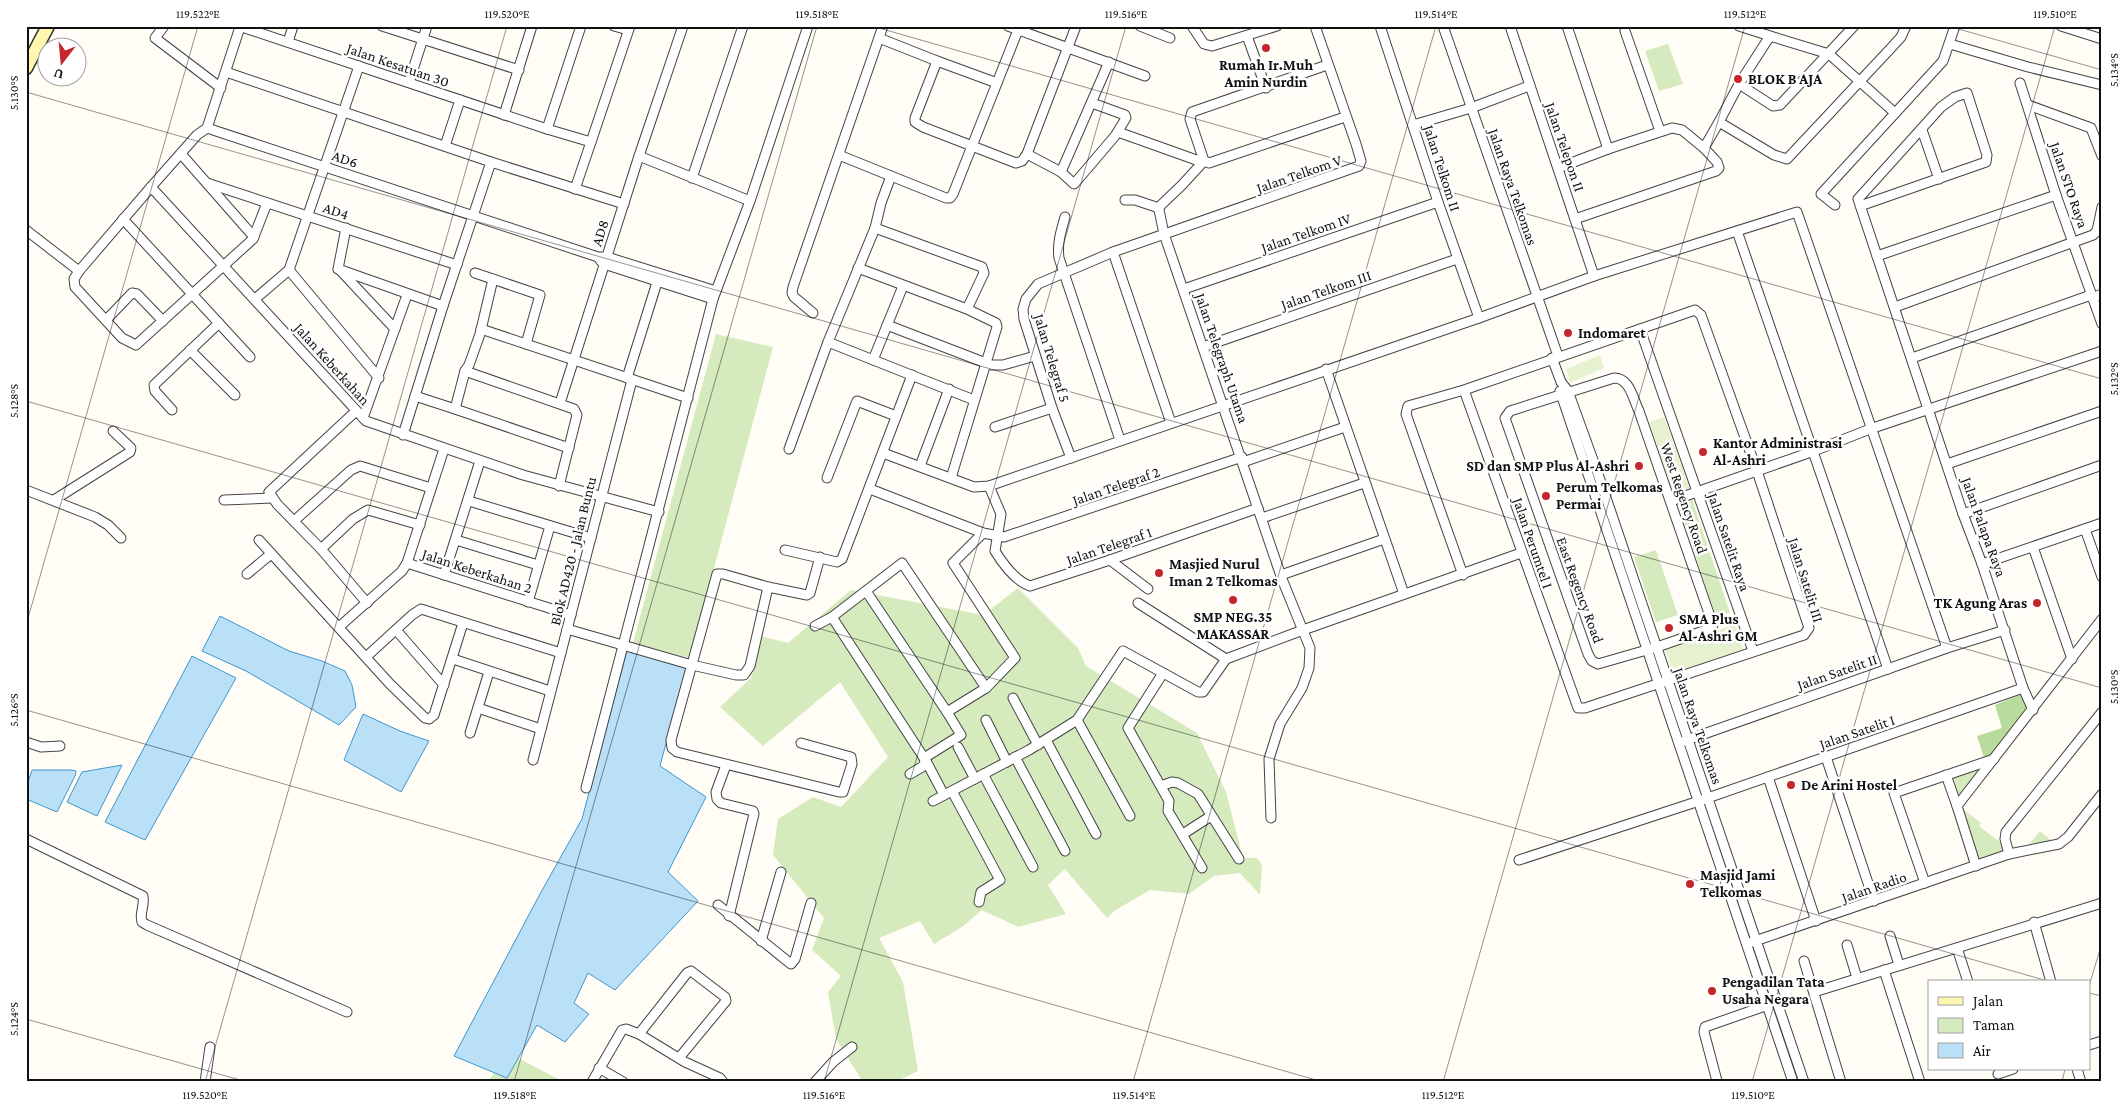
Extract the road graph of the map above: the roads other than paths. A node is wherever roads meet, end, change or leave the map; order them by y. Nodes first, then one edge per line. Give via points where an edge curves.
1 (48, 26) edge
2 (164, 26) edge
3 (240, 26) edge
4 (293, 26) edge
5 (382, 26) edge
6 (427, 26) edge
7 (532, 26) edge
8 (581, 26) edge
9 (614, 26) edge
10 (684, 26) edge
11 (743, 26) edge
12 (808, 26) edge
13 (883, 26) edge
14 (1008, 26) edge
15 (1076, 26) edge
16 (1140, 26) edge
17 (1192, 26) edge
18 (1277, 26) edge
19 (1315, 26) edge
20 (1380, 26) edge
21 (1444, 26) edge
22 (1510, 26) edge
23 (1567, 26) edge
24 (1739, 26) edge
25 (1854, 26) edge
26 (1906, 26) edge
27 (1955, 26) edge
28 (2061, 26) edge
29 (629, 28) edge
30 (1018, 30) junction
31 (2087, 30) edge
32 (1625, 31) dead end
33 (1247, 36) junction
34 (1770, 36) junction
35 (879, 38) junction
36 (1170, 38) dead end
37 (2102, 39) edge
38 (423, 41) junction
39 (288, 42) junction
40 (1950, 44) junction
41 (1067, 47) junction
42 (1828, 54) junction
43 (937, 61) junction
44 (1108, 62) junction
45 (1327, 65) junction
46 (359, 66) junction
47 (26, 68) edge
48 (519, 70) junction
49 (226, 72) junction
50 (1145, 76) dead end
51 (409, 82) junction
52 (1860, 82) junction
53 (997, 83) junction
54 (2020, 83) dead end
55 (1739, 84) junction
56 (2102, 85) edge
57 (1529, 86) junction
58 (221, 88) junction
59 (1266, 88) junction
60 (460, 100) junction
61 (1092, 103) junction
62 (2028, 105) junction
63 (1471, 108) junction
64 (342, 111) junction
65 (1895, 113) junction
66 (504, 115) junction
67 (1345, 117) junction
68 (1719, 122) junction
69 (1413, 125) junction
70 (207, 128) junction
71 (547, 129) junction
72 (1922, 130) junction
73 (1660, 131) junction
74 (1118, 132) junction
75 (591, 142) junction
76 (445, 146) junction
77 (972, 146) junction
78 (1704, 148) junction
79 (1608, 149) junction
80 (1027, 154) junction
81 (182, 155) junction
82 (839, 155) junction
83 (639, 156) junction
84 (2102, 156) edge
85 (1203, 161) junction
86 (491, 162) junction
87 (324, 166) junction
88 (1558, 168) junction
89 (1061, 172) junction
90 (891, 176) junction
91 (692, 178) junction
92 (1939, 179) junction
93 (207, 183) junction
94 (150, 187) junction
95 (575, 189) junction
96 (2056, 195) junction
97 (1125, 200) dead end
98 (750, 201) junction
99 (1438, 202) junction
100 (267, 203) junction
101 (624, 204) junction
102 (1835, 205) dead end
103 (1860, 206) junction
104 (2102, 207) edge
105 (1159, 208) junction
106 (308, 216) junction
107 (473, 217) junction
108 (1065, 217) dead end
109 (123, 219) junction
110 (1575, 219) junction
111 (346, 228) junction
112 (875, 228) junction
113 (26, 230) edge
114 (1737, 231) junction
115 (1164, 234) junction
116 (254, 237) junction
117 (2074, 244) junction
118 (1113, 252) junction
119 (1877, 256) junction
120 (1457, 259) junction
121 (603, 260) junction
122 (457, 264) junction
123 (224, 265) junction
124 (858, 268) junction
125 (338, 269) junction
126 (289, 270) junction
127 (79, 271) junction
128 (474, 273) dead end
129 (1063, 273) junction
130 (1594, 276) junction
131 (659, 277) junction
132 (493, 279) junction
133 (903, 286) junction
134 (1184, 289) junction
135 (192, 294) junction
136 (407, 294) junction
137 (2102, 294) edge
138 (714, 295) junction
139 (2092, 296) junction
140 (1536, 297) junction
141 (255, 299) junction
142 (443, 306) junction
143 (1895, 307) junction
144 (967, 309) junction
145 (813, 313) dead end
146 (1479, 318) junction
147 (106, 320) junction
148 (163, 321) junction
149 (219, 323) junction
150 (2102, 324) edge
151 (886, 325) junction
152 (395, 329) junction
153 (481, 329) junction
154 (1640, 329) junction
155 (828, 342) junction
156 (526, 344) junction
157 (1203, 346) junction
158 (190, 350) junction
159 (2102, 351) edge
160 (1035, 356) junction
161 (250, 357) dead end
162 (1555, 357) junction
163 (1912, 358) junction
164 (573, 359) junction
165 (873, 360) junction
166 (985, 363) junction
167 (1326, 369) junction
168 (465, 371) junction
169 (912, 375) junction
170 (379, 378) junction
171 (627, 378) junction
172 (949, 389) junction
173 (1464, 390) junction
174 (1564, 393) junction
175 (235, 395) dead end
176 (415, 396) junction
177 (688, 398) junction
178 (974, 400) junction
179 (560, 403) junction
180 (1224, 404) junction
181 (1052, 408) junction
182 (455, 409) junction
183 (172, 410) dead end
184 (1928, 410) junction
185 (356, 411) junction
186 (2102, 411) edge
187 (896, 416) junction
188 (363, 418) junction
189 (1171, 423) junction
190 (995, 427) dead end
191 (1345, 427) junction
192 (1870, 429) junction
193 (113, 430) dead end
194 (403, 435) junction
195 (1120, 440) junction
196 (569, 448) junction
197 (444, 449) junction
198 (789, 449) dead end
199 (1814, 452) junction
200 (883, 453) junction
201 (1072, 458) junction
202 (1242, 459) junction
203 (480, 462) junction
204 (1947, 464) junction
205 (2102, 465) edge
206 (920, 466) junction
207 (1592, 472) junction
208 (1757, 472) junction
209 (827, 478) dead end
210 (951, 478) junction
211 (1364, 483) junction
212 (559, 486) junction
213 (989, 486) junction
214 (431, 488) junction
215 (870, 488) junction
216 (26, 490) edge
217 (1697, 491) junction
218 (601, 497) junction
219 (272, 498) junction
220 (54, 500) junction
221 (224, 500) dead end
222 (469, 500) junction
223 (1671, 501) junction
224 (1258, 508) junction
225 (658, 512) junction
226 (1963, 514) junction
227 (1262, 518) junction
228 (294, 521) junction
229 (2102, 523) edge
230 (420, 525) junction
231 (550, 526) junction
232 (2085, 529) junction
233 (983, 533) junction
234 (998, 537) junction
235 (121, 538) dead end
236 (591, 538) junction
237 (1384, 539) junction
238 (260, 540) dead end
239 (456, 540) junction
240 (2033, 547) junction
241 (321, 549) junction
242 (785, 550) dead end
243 (1522, 553) junction
244 (271, 554) junction
245 (820, 557) junction
246 (1110, 560) junction
247 (407, 564) junction
248 (1982, 564) junction
249 (538, 565) junction
250 (248, 574) dead end
251 (444, 575) junction
252 (1281, 575) junction
253 (1463, 575) junction
254 (2102, 577) edge
255 (768, 587) junction
256 (1148, 589) dead end
257 (866, 591) junction
258 (1404, 594) junction
259 (528, 602) junction
260 (367, 603) junction
261 (1138, 604) dead end
262 (571, 615) junction
263 (832, 617) junction
264 (2102, 620) edge
265 (463, 623) junction
266 (815, 626) dead end
267 (339, 627) junction
268 (567, 629) junction
269 (396, 630) junction
270 (1303, 630) junction
271 (2005, 630) junction
272 (624, 646) junction
273 (1657, 647) junction
274 (1946, 648) junction
275 (1647, 650) junction
276 (1753, 651) junction
277 (561, 653) junction
278 (366, 657) junction
279 (453, 659) junction
280 (1226, 659) junction
281 (2072, 659) junction
282 (692, 666) junction
283 (1888, 669) junction
284 (489, 672) junction
285 (1163, 673) junction
286 (1663, 681) junction
287 (444, 685) junction
288 (986, 688) junction
289 (2023, 688) junction
290 (550, 691) junction
291 (1013, 698) dead end
292 (1576, 706) joint
293 (478, 708) junction
294 (2032, 710) junction
295 (947, 712) junction
296 (2102, 712) edge
297 (986, 720) dead end
298 (1077, 720) junction
299 (541, 729) junction
300 (470, 733) dead end
301 (1046, 740) junction
302 (1684, 741) junction
303 (26, 742) edge
304 (801, 744) dead end
305 (1038, 745) junction
306 (60, 746) dead end
307 (958, 747) dead end
308 (1826, 758) junction
309 (925, 759) junction
310 (1994, 759) junction
311 (534, 760) dead end
312 (1011, 760) junction
313 (726, 765) junction
314 (910, 774) dead end
315 (984, 774) junction
316 (1946, 775) junction
317 (1768, 777) junction
318 (975, 779) junction
319 (1160, 786) junction
320 (586, 788) dead end
321 (948, 793) junction
322 (2102, 794) edge
323 (1703, 799) junction
324 (933, 801) dead end
325 (1957, 806) junction
326 (1130, 816) dead end
327 (1212, 816) junction
328 (1271, 818) dead end
329 (1096, 834) dead end
330 (1183, 834) junction
331 (26, 839) edge
332 (1065, 851) dead end
333 (2009, 854) junction
334 (1239, 859) dead end
335 (1519, 860) dead end
336 (1976, 866) junction
337 (1033, 867) dead end
338 (1202, 868) dead end
339 (781, 872) dead end
340 (1925, 883) junction
341 (1874, 901) junction
342 (978, 902) dead end
343 (811, 903) dead end
344 (2102, 903) edge
345 (718, 905) dead end
346 (729, 916) junction
347 (1816, 921) junction
348 (2034, 922) junction
349 (1890, 936) dead end
350 (1757, 940) junction
351 (761, 941) junction
352 (1747, 943) junction
353 (1847, 945) dead end
354 (1957, 948) junction
355 (1804, 961) dead end
356 (1899, 964) junction
357 (1884, 970) junction
358 (1857, 978) junction
359 (1967, 980) edge
360 (2050, 980) edge
361 (1814, 992) junction
362 (1768, 1005) junction
363 (346, 1012) dead end
364 (638, 1034) junction
365 (1786, 1041) junction
366 (2102, 1041) edge
367 (2090, 1045) edge
368 (210, 1047) dead end
369 (852, 1047) dead end
370 (680, 1058) junction
371 (600, 1068) junction
372 (2010, 1070) edge
373 (2077, 1070) edge
374 (1998, 1075) edge
375 (1717, 1081) edge
376 (205, 1082) edge
377 (592, 1082) edge
378 (623, 1082) edge
379 (723, 1082) edge
380 (815, 1082) edge
381 (1793, 1082) edge
382 (1804, 1082) edge
383 (1841, 1082) edge
384 (1920, 1082) edge
385 (2081, 1082) edge

1 - 47 main road
2 - 58 street via 155,38
3 - 39 street, Jalan Kesatuan 30
3 - 49 street
4 - 39 street
5 - 38 street
6 - 38 street
7 - 48 street
8 - 71 street
9 - 29 street
10 - 83 street
11 - 91 street
12 - 98 street
13 - 35 street
14 - 30 street
15 - 41 street
16 - 36 street
17 - 33 street via 1204,44 1212,46
18 - 33 street
19 - 45 street, Jalan Telkom V
20 - 69 street, Jalan Telkom II
21 - 63 street, Jalan Raya Telkomas
22 - 57 street, Jalan Telepon II
23 - 79 street
24 - 34 street
25 - 42 street
26 - 52 street via 1901,37
27 - 40 street
28 - 31 street
29 - 75 street
30 - 41 street
30 - 53 street
31 - 37 street
32 - 73 street
33 - 59 street
34 - 42 street
34 - 55 street
35 - 43 street
35 - 82 street
38 - 48 street
38 - 51 street
39 - 46 street, Jalan Kesatuan 30
40 - 56 street
40 - 65 street via 1943,61
41 - 44 street
41 - 80 street
42 - 52 street
42 - 55 street via 1777,107
43 - 53 street
43 - 77 street via 916,122
44 - 50 street
44 - 61 street
45 - 59 street
45 - 67 street, Jalan Telkom V
46 - 51 street, Jalan Kesatuan 30
46 - 64 street
48 - 66 street
49 - 58 street
49 - 64 street, AD8
51 - 60 street, Jalan Kesatuan 30
52 - 65 street
52 - 68 street via 1786,159
53 - 77 street
54 - 62 street, Jalan STO Raya
55 - 68 street
57 - 63 street
57 - 88 street, Jalan Telepon II
58 - 70 street
59 - 85 street via 1196,110 1190,115
60 - 66 street, Jalan Kesatuan 30
60 - 76 street
61 - 74 street via 1125,115
61 - 89 street
62 - 84 street via 2091,128
62 - 96 street, Jalan STO Raya
63 - 69 street
63 - 140 street, Jalan Raya Telkomas
64 - 76 street, AD8
64 - 87 street
65 - 102 street via 1821,194
66 - 71 street, Jalan Kesatuan 30
67 - 85 street via 1209,162
67 - 115 street, Jalan Telkom V via 1361,161 1358,168
68 - 78 street
69 - 99 street, Jalan Telkom II
70 - 81 street
70 - 87 street, AD6
71 - 75 street, Jalan Kesatuan 30
72 - 92 street
72 - 92 street via 1942,107 1967,92 1987,159 1982,164
72 - 103 street via 1858,199
73 - 78 street via 1682,130
73 - 79 street
74 - 85 street
74 - 89 street via 1076,183
75 - 95 street
76 - 86 street, AD8
77 - 80 street via 1016,163
77 - 90 street via 950,198
78 - 110 street via 1717,162 1719,168 1716,171
79 - 88 street
80 - 89 street
81 - 93 street
81 - 94 street
82 - 90 street
82 - 145 street via 792,293
83 - 91 street
83 - 101 street
85 - 105 street
86 - 95 street, AD8
86 - 107 street
87 - 106 street
87 - 107 street, AD6
88 - 110 street, Jalan Telepon II
90 - 112 street
91 - 98 street
92 - 103 street
93 - 100 street, AD4
93 - 116 street
94 - 109 street
94 - 123 street, Jalan Keberkahan
95 - 101 street, AD8
96 - 117 street, Jalan STO Raya
96 - 119 street
97 - 105 street
98 - 138 street
99 - 120 street, Jalan Telkom II
99 - 134 street, Jalan Telkom IV
100 - 106 street, AD4
100 - 116 street
101 - 121 street, AD8
103 - 119 street, Jalan Palapa Raya
104 - 117 street via 2096,234
105 - 115 street, Jalan Telegraph Utama
106 - 111 street, AD4
106 - 126 street
107 - 121 street, AD6
107 - 122 street
108 - 129 street via 1058,247
109 - 127 street
109 - 135 street
110 - 130 street, Jalan Telepon II
111 - 122 street, AD4
111 - 125 street
112 - 124 street
112 - 144 street via 982,267 984,273
113 - 127 street
114 - 130 street
114 - 192 street via 1797,212
114 - 199 street
115 - 118 street, Jalan Telegraf 5
115 - 134 street, Jalan Telegraph Utama
116 - 123 street
117 - 139 street, Jalan STO Raya
117 - 143 street
118 - 129 street, Jalan Telegraf 5
118 - 189 street
119 - 143 street, Jalan Palapa Raya
120 - 146 street, Jalan Telkom II
120 - 157 street, Jalan Telkom III
121 - 131 street, AD6
121 - 164 street, AD8
122 - 142 street
123 - 135 street
123 - 141 street, Jalan Keberkahan
124 - 133 street
124 - 155 street
125 - 136 street
125 - 152 street
126 - 141 street
126 - 170 street
127 - 147 street via 74,279 75,287
128 - 132 street
129 - 160 street, Jalan Telegraf 5 via 1038,284 1026,299 1024,320
129 - 195 street
130 - 140 street
131 - 138 street, AD6
131 - 171 street, Blok AD420 - Jalan Buntu
132 - 153 street
132 - 156 street via 541,296
133 - 144 street
133 - 151 street
134 - 157 street, Jalan Telegraph Utama
135 - 148 street
135 - 149 street
136 - 142 street
136 - 152 street
137 - 139 street
138 - 177 street
139 - 150 street, Jalan STO Raya
139 - 163 street
140 - 146 street
140 - 162 street, Jalan Raya Telkomas
141 - 185 street, Jalan Keberkahan
142 - 176 street
143 - 163 street, Jalan Palapa Raya
144 - 166 street via 998,326
146 - 167 street
147 - 148 street via 134,345
147 - 148 street via 132,293 137,294
149 - 158 street
149 - 161 street
151 - 165 street
151 - 166 street
152 - 170 street
153 - 156 street
153 - 168 street via 470,365
154 - 162 street
154 - 208 street via 1695,310 1701,314
154 - 217 street, Jalan Satelit Raya
155 - 165 street
155 - 198 street
156 - 164 street
157 - 180 street, Jalan Telegraph Utama
158 - 175 street
158 - 183 street via 154,385 155,391
159 - 184 street
160 - 166 street via 1003,365
160 - 181 street, Jalan Telegraf 5
162 - 173 street
162 - 174 street, Jalan Raya Telkomas
163 - 184 street, Jalan Palapa Raya
164 - 171 street
164 - 179 street, AD8
165 - 169 street
166 - 178 street
167 - 180 street
167 - 191 street
168 - 179 street
168 - 182 street
169 - 172 street
169 - 187 street
170 - 188 street
171 - 177 street
171 - 218 street, Blok AD420 - Jalan Buntu
172 - 178 street
172 - 206 street
173 - 243 street, Jalan Perumtel I
173 - 253 street via 1406,409
174 - 207 street, Jalan Raya Telkomas
174 - 223 street, West Regency Road via 1614,378 1626,382
174 - 275 street, East Regency Road via 1510,412 1505,418 1590,659 1602,664
176 - 182 street
176 - 194 street
177 - 225 street
178 - 210 street
179 - 196 street via 574,408 577,415
180 - 189 street
180 - 202 street, Jalan Telegraph Utama
181 - 190 street
181 - 201 street, Jalan Telegraf 5
182 - 196 street
184 - 192 street
184 - 204 street, Jalan Palapa Raya
185 - 188 street, Jalan Keberkahan
185 - 219 street via 270,490
186 - 204 street
187 - 200 street
187 - 209 street via 856,401
188 - 194 street, Jalan Keberkahan
189 - 195 street
191 - 202 street, Jalan Telegraf 2
191 - 211 street
192 - 199 street
192 - 274 street
193 - 220 street via 131,448 130,452
194 - 197 street, Jalan Keberkahan
195 - 201 street
196 - 212 street
197 - 203 street, Jalan Keberkahan
197 - 214 street
199 - 208 street
199 - 283 street
200 - 206 street
200 - 215 street
201 - 213 street
202 - 224 street, Jalan Telegraph Utama
202 - 234 street, Jalan Telegraf 2 via 1011,536
203 - 212 street, Jalan Keberkahan
203 - 222 street
204 - 226 street, Jalan Palapa Raya
205 - 226 street
206 - 210 street
207 - 273 street, Jalan Raya Telkomas
207 - 275 street, Jalan Raya Telkomas
208 - 217 street
208 - 276 street, Jalan Satelit III via 1809,628 1804,635
210 - 213 street via 974,487
211 - 227 street
211 - 237 street
212 - 218 street, Jalan Keberkahan
213 - 234 street via 1001,514
214 - 228 street via 360,466 351,470
214 - 230 street
215 - 233 street
215 - 245 street via 842,559 837,562
216 - 220 street
217 - 223 street
217 - 276 street, Jalan Satelit Raya
218 - 225 street, Jalan Keberkahan
218 - 236 street, Blok AD420 - Jalan Buntu
219 - 221 street
219 - 228 street
220 - 235 street via 102,521
222 - 231 street
222 - 239 street
223 - 273 street, West Regency Road via 1713,625
224 - 227 street, Jalan Telegraph Utama
224 - 246 street, Jalan Telegraf 1
225 - 272 street
226 - 248 street, Jalan Palapa Raya
227 - 252 street, Jalan Telegraph Utama
228 - 241 street
229 - 232 street
230 - 241 street via 373,510 363,512
230 - 247 street
231 - 236 street
231 - 249 street
232 - 240 street
232 - 254 street
233 - 234 street
233 - 288 street via 953,564 1015,658
234 - 246 street, Jalan Telegraf 1 via 995,548 1000,560 1030,586
236 - 262 street, Blok AD420 - Jalan Buntu
237 - 252 street
237 - 258 street
238 - 244 street
239 - 249 street
239 - 251 street
240 - 248 street
240 - 281 street
241 - 260 street
242 - 245 street
243 - 253 street
243 - 292 street, Jalan Perumtel I
244 - 250 street
244 - 267 street
245 - 255 street via 808,594
246 - 256 street
247 - 251 street, Jalan Keberkahan 2
247 - 260 street, Jalan Keberkahan 2
248 - 271 street, Jalan Palapa Raya
249 - 259 street
251 - 259 street, Jalan Keberkahan 2
252 - 270 street, Jalan Telegraph Utama
253 - 258 street
255 - 282 street via 747,672 736,675
255 - 282 street via 717,574
257 - 263 street
257 - 288 street via 902,563
257 - 295 street
258 - 270 street
259 - 262 street, Jalan Keberkahan 2
260 - 267 street, Jalan Keberkahan 2
261 - 280 street
262 - 268 street, Blok AD420 - Jalan Buntu
263 - 266 street
263 - 309 street
264 - 281 street
265 - 269 street via 421,609
265 - 277 street
265 - 279 street
267 - 278 street
268 - 272 street
268 - 277 street, Blok AD420 - Jalan Buntu
269 - 278 street
269 - 287 street
270 - 280 street
270 - 328 street, Jalan Telegraph Utama via 1310,648 1310,662 1302,688 1280,724 1270,752
271 - 274 street, Jalan Satelit II
271 - 289 street, Jalan Palapa Raya
272 - 282 street
272 - 320 street
273 - 275 street
273 - 286 street, Jalan Raya Telkomas
274 - 283 street, Jalan Satelit II
275 - 286 street, Jalan Raya Telkomas
276 - 286 street, Jalan Satelit III
277 - 290 street, Blok AD420 - Jalan Buntu
278 - 287 street via 425,718 434,715
279 - 284 street
279 - 287 street
280 - 285 street via 1203,692
281 - 294 street
282 - 313 street via 671,745 677,752
283 - 302 street, Jalan Satelit II
284 - 290 street
284 - 293 street
285 - 298 street via 1123,651
285 - 319 street via 1128,728
286 - 292 street, Jalan Satelit III via 1586,708
286 - 302 street, Jalan Raya Telkomas
288 - 295 street
289 - 294 street, Jalan Palapa Raya
289 - 308 street, Jalan Satelit I
290 - 299 street, Blok AD420 - Jalan Buntu
291 - 305 street
293 - 299 street
293 - 300 street
294 - 310 street
295 - 309 street via 961,735
296 - 333 street via 2006,832
297 - 312 street
298 - 301 street
298 - 326 street
299 - 311 street, Blok AD420 - Jalan Buntu
301 - 305 street
301 - 329 street
302 - 323 street, Jalan Raya Telkomas
303 - 306 street via 41,747
304 - 313 street via 851,758 843,792
305 - 312 street
307 - 318 street
308 - 317 street, Jalan Satelit I
308 - 341 street
309 - 314 street via 922,767
309 - 321 street
310 - 316 street
310 - 325 street
312 - 315 street
312 - 332 street
313 - 346 street via 716,799 754,814
315 - 318 street
315 - 337 street
316 - 325 street
316 - 340 street via 1894,793
317 - 323 street, Jalan Satelit I
317 - 347 street
318 - 321 street
319 - 327 street via 1172,782 1187,787 1198,794
319 - 330 street via 1169,801 1168,811
321 - 324 street
321 - 342 street via 1000,880 981,892
322 - 333 street, Jalan Radio via 2063,841
323 - 335 street, Jalan Satelit I
323 - 350 street, Jalan Raya Telkomas
323 - 352 street, Jalan Raya Telkomas
325 - 336 street
327 - 330 street
327 - 334 street
330 - 338 street
331 - 363 street via 143,896 140,917 148,926
333 - 336 street, Jalan Radio
336 - 340 street, Jalan Radio
339 - 351 street
340 - 341 street, Jalan Radio
341 - 347 street, Jalan Radio
343 - 351 street via 793,963 787,963
344 - 348 street
345 - 346 street
346 - 351 street
347 - 350 street, Jalan Radio
348 - 354 street
348 - 360 street
349 - 356 street
350 - 352 street, Jalan Radio
350 - 365 street, Jalan Raya Telkomas
352 - 362 street, Jalan Raya Telkomas
353 - 358 street
354 - 356 street
354 - 359 street
355 - 361 street
356 - 357 street
357 - 358 street
357 - 384 street
358 - 361 street
361 - 383 street
362 - 365 street, Jalan Raya Telkomas
362 - 375 street via 1705,1027
364 - 370 street
364 - 370 street via 688,972 693,972 725,997 725,1004
364 - 371 street via 623,1029
365 - 381 street, Jalan Raya Telkomas
365 - 382 street, Jalan Raya Telkomas
366 - 367 street
368 - 376 street
369 - 380 street
370 - 379 street
371 - 377 street
371 - 378 street
372 - 374 street
373 - 385 street

